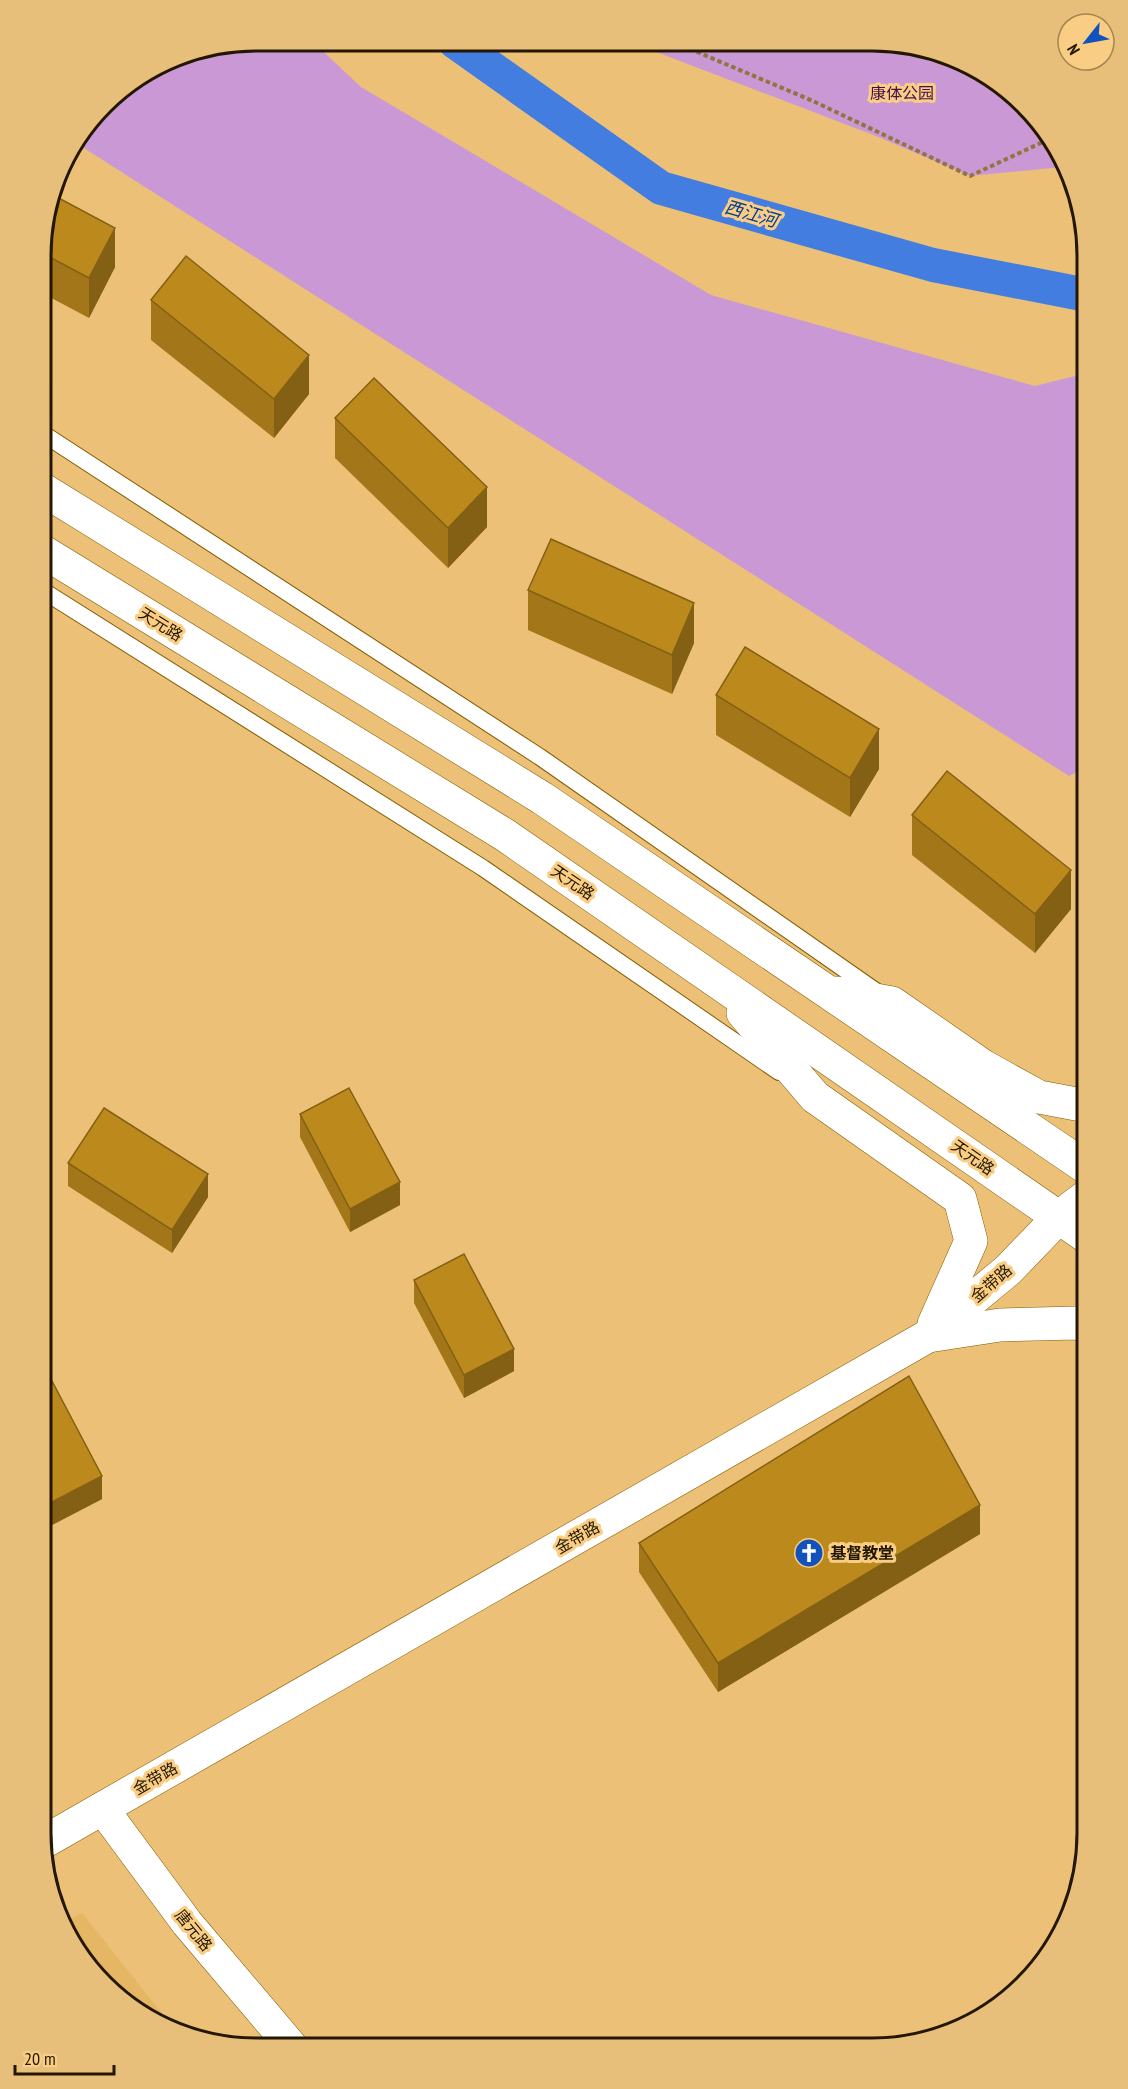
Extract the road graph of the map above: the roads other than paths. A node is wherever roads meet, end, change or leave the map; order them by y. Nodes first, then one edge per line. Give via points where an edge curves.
1 (51, 439) edge
2 (51, 495) edge
3 (51, 557) edge
4 (51, 596) edge
5 (712, 978) junction
6 (825, 991) junction
7 (892, 1003) junction
8 (815, 1097) junction
9 (1077, 1104) edge
10 (1077, 1161) edge
11 (1077, 1204) edge
12 (1059, 1217) junction
13 (1077, 1230) edge
14 (1077, 1323) edge
15 (928, 1336) junction
16 (102, 1808) junction
17 (51, 1838) edge
18 (284, 2038) edge

1 - 7 lane via 540,757
2 - 6 main road via 542,798
3 - 5 main road, 天元路 via 505,836
4 - 8 lane via 483,868
5 - 8 main road
5 - 12 main road, 天元路
6 - 7 main road
6 - 10 main road
7 - 9 main road via 984,1066 1039,1097
8 - 15 main road via 960,1199 971,1241
11 - 12 main road, 金带路
12 - 13 main road, 天元路
12 - 15 main road, 金带路 via 1008,1270
14 - 15 main road via 1000,1325
15 - 16 main road, 金带路
16 - 17 main road, 金带路
16 - 18 street, 唐元路 via 187,1923

